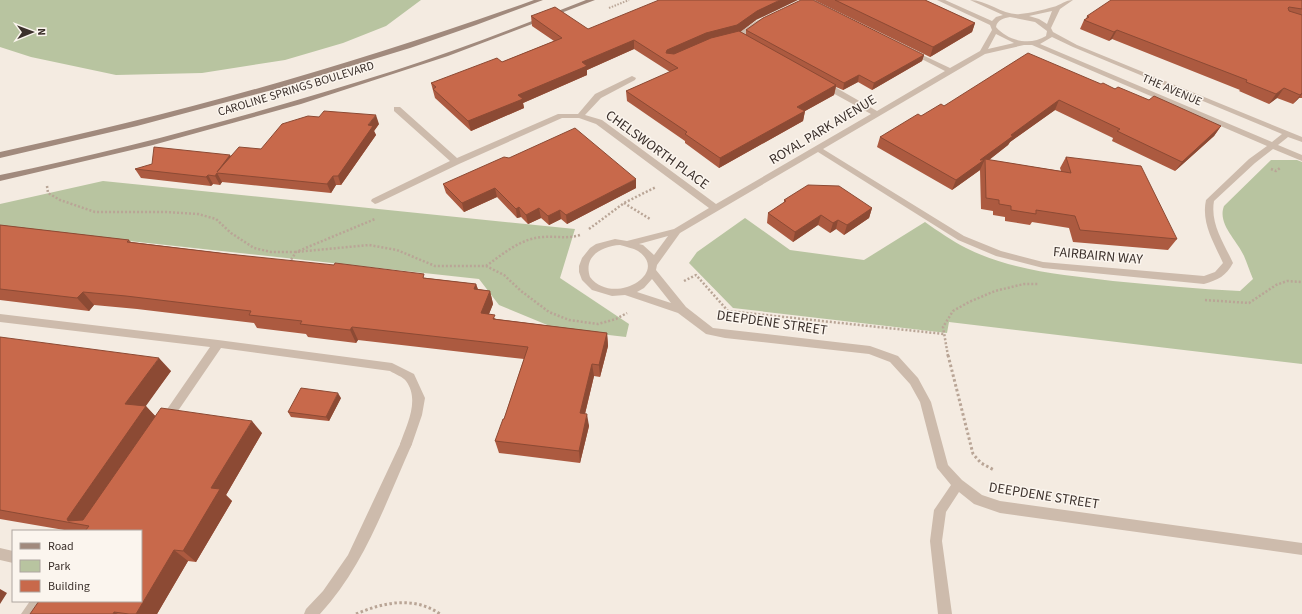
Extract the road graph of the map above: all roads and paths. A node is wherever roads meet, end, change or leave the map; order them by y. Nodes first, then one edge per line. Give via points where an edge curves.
1 (540, 0) edge
2 (592, 0) edge
3 (940, 0) edge
4 (973, 0) edge
5 (1070, 0) edge
6 (1057, 8) junction
7 (1010, 15) junction
8 (772, 16) edge
9 (1019, 16) junction
10 (994, 27) junction
11 (1049, 31) junction
12 (721, 42) edge
13 (1024, 43) junction
14 (1034, 43) junction
15 (903, 47) edge
16 (983, 52) junction
17 (951, 71) junction
18 (632, 78) dead end
19 (815, 80) edge
20 (397, 109) dead end
21 (877, 114) junction
22 (580, 116) junction
23 (1287, 134) junction
24 (1302, 140) edge
25 (1271, 146) junction
26 (818, 149) junction
27 (0, 155) edge
28 (1302, 158) edge
29 (456, 162) junction
30 (0, 178) edge
31 (674, 178) junction
32 (47, 186) dead end
33 (375, 201) joint
34 (716, 209) junction
35 (677, 232) junction
36 (630, 243) junction
37 (296, 252) junction
38 (288, 265) edge
39 (486, 266) junction
40 (653, 268) junction
41 (1302, 282) edge
42 (1046, 284) dead end
43 (667, 291) junction
44 (626, 292) junction
45 (650, 300) junction
46 (1202, 300) dead end
47 (682, 310) junction
48 (0, 318) edge
49 (944, 334) junction
50 (218, 344) junction
51 (160, 428) edge
52 (994, 470) dead end
53 (958, 484) junction
54 (1302, 549) edge
55 (0, 554) edge
56 (12, 557) edge
57 (37, 602) edge
58 (28, 614) edge
59 (311, 614) edge
60 (356, 614) edge
61 (440, 614) edge
62 (945, 614) edge

1 - 27 main road, CAROLINE SPRINGS BOULEVARD via 419,44 282,86 138,124
2 - 30 main road, CAROLINE SPRINGS BOULEVARD via 465,48 323,94 157,141
3 - 10 street
4 - 7 street
5 - 6 street
6 - 9 street
6 - 11 street
7 - 9 street
7 - 10 street via 998,18
8 - 12 street via 749,28 743,39
9 - 11 street, THE AVENUE via 1036,20
10 - 13 street via 1007,38
10 - 16 street
11 - 14 street via 1046,40
11 - 23 street, THE AVENUE via 1075,46
13 - 14 street
13 - 16 street, ROYAL PARK AVENUE
14 - 25 street, THE AVENUE
15 - 17 street
16 - 17 street, ROYAL PARK AVENUE
17 - 21 street, ROYAL PARK AVENUE
18 - 22 street, CHELSWORTH PLACE via 598,96
19 - 21 street
20 - 29 street
21 - 26 street, ROYAL PARK AVENUE
22 - 29 street, CHELSWORTH PLACE via 561,116
22 - 31 street, CHELSWORTH PLACE via 599,122
23 - 24 street, THE AVENUE
23 - 25 street, FAIRBAIRN WAY
25 - 26 street, FAIRBAIRN WAY via 1210,200 1208,219 1228,263 1224,272 1217,277 1204,280 1043,265 999,254 961,238
25 - 28 street, THE AVENUE
26 - 34 street, ROYAL PARK AVENUE
29 - 33 street, CHELSWORTH PLACE
31 - 34 street, CHELSWORTH PLACE
31 - 39 path via 624,203 578,236 541,237 513,246
32 - 37 path via 48,194 95,212 198,214 216,219 231,233 254,248 271,252
33 - 37 path via 387,214
34 - 35 street, ROYAL PARK AVENUE
35 - 36 street, ROYAL PARK AVENUE
35 - 40 street, ROYAL PARK AVENUE
36 - 40 street via 647,252
36 - 44 street via 600,246 591,251 583,265 583,273 594,286 614,293
37 - 38 path
37 - 39 path via 369,245 397,250 435,266
39 - 45 path via 504,275 549,312 569,320 598,324 616,319
40 - 43 street, DEEPDENE STREET
40 - 44 street via 649,279
41 - 46 path via 1287,281 1276,285 1249,303
42 - 49 path via 1024,284 995,291 968,302 953,311 943,327
43 - 47 street, DEEPDENE STREET
43 - 49 path via 696,275 728,310
44 - 45 street, DEEPDENE STREET
45 - 47 street, DEEPDENE STREET
47 - 53 street, DEEPDENE STREET via 710,331 870,350 894,359 914,381 924,402 943,468
48 - 50 street
49 - 52 path via 973,454 981,463
50 - 51 street
50 - 59 street via 392,367 410,377 419,398 406,444 353,560 328,596
53 - 54 street, DEEPDENE STREET via 978,500 1000,507
53 - 62 street via 940,510 936,541
55 - 56 street
57 - 58 street
60 - 61 path via 382,604 409,602 434,609

